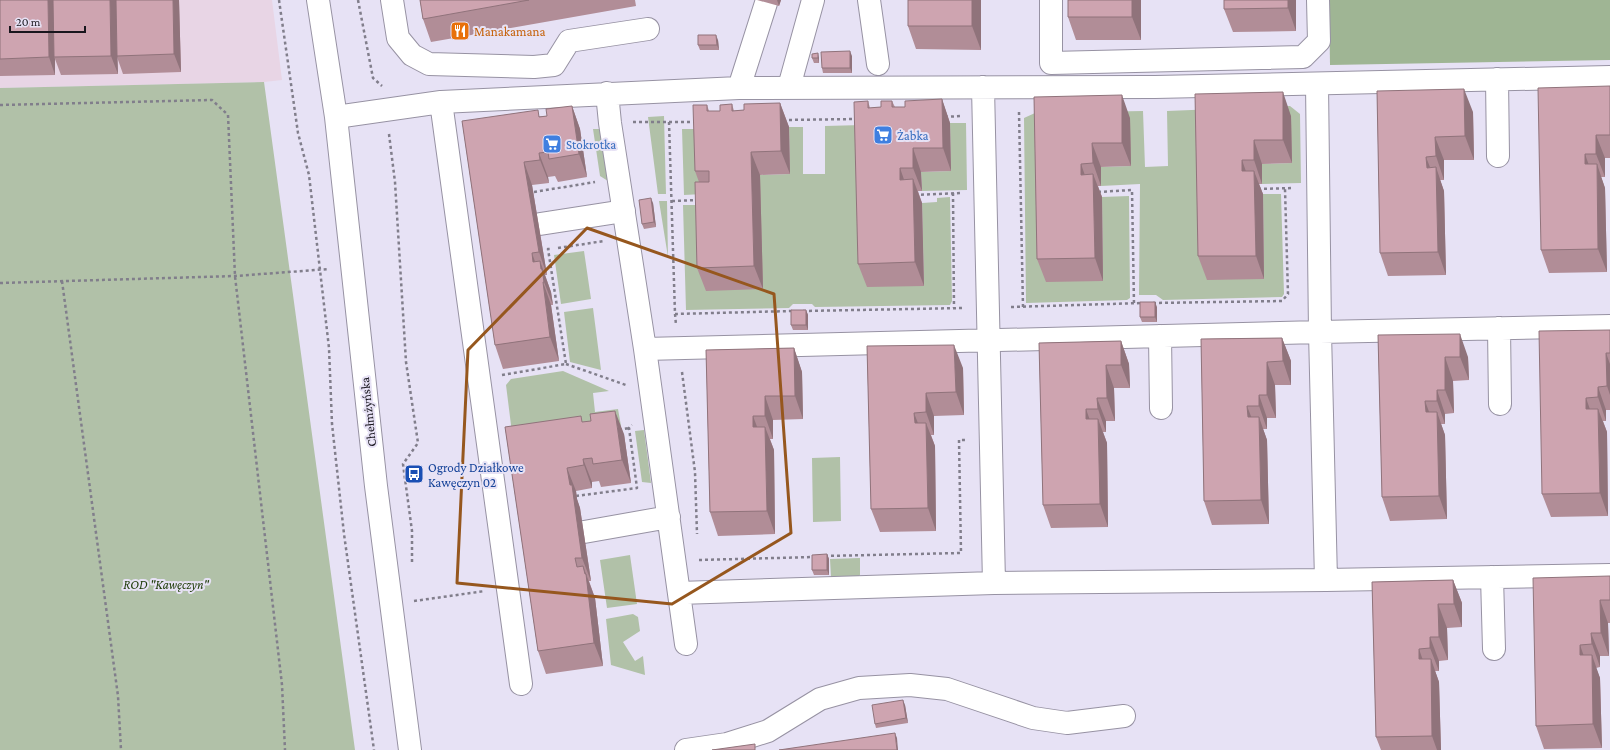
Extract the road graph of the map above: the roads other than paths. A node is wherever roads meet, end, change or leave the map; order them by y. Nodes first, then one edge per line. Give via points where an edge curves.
1 (318, 0) edge
2 (392, 0) edge
3 (813, 0) edge
4 (869, 0) edge
5 (1051, 0) edge
6 (1318, 0) edge
7 (766, 3) dead end
8 (648, 29) dead end
9 (878, 64) dead end
10 (1610, 77) edge
11 (1497, 79) junction
12 (1317, 84) junction
13 (789, 87) junction
14 (983, 87) junction
15 (740, 88) junction
16 (607, 93) junction
17 (441, 102) junction
18 (336, 117) junction
19 (1498, 156) dead end
20 (624, 212) junction
21 (540, 224) dead end
22 (1610, 326) edge
23 (1499, 328) junction
24 (1320, 332) junction
25 (1160, 336) junction
26 (990, 340) junction
27 (645, 349) junction
28 (1500, 404) dead end
29 (1161, 408) dead end
30 (669, 517) junction
31 (584, 532) dead end
32 (1610, 575) edge
33 (1492, 577) junction
34 (1326, 580) junction
35 (994, 584) junction
36 (679, 593) junction
37 (686, 644) dead end
38 (1494, 649) dead end
39 (520, 684) dead end
40 (1124, 716) dead end
41 (410, 750) edge
42 (686, 750) edge

1 - 18 street, Chełmżyńska
2 - 8 street via 398,38 412,55 430,64 534,67 554,65 569,41
3 - 13 street
4 - 9 street
5 - 6 street via 1051,63 1302,57 1319,41
7 - 15 street
10 - 11 street
11 - 12 street
11 - 19 street
12 - 14 street via 1155,88
12 - 24 street
13 - 14 street
13 - 15 street
14 - 26 street
15 - 16 street
16 - 17 street
16 - 20 street
17 - 18 street
17 - 39 street
18 - 41 street, Chełmżyńska via 376,486
20 - 21 street
20 - 27 street
22 - 23 street
23 - 24 street
23 - 28 street
24 - 25 street
24 - 34 street
25 - 26 street
25 - 29 street
26 - 27 street
26 - 35 street
27 - 30 street
30 - 31 street
30 - 36 street
32 - 33 street
33 - 34 street
33 - 38 street
34 - 35 street
35 - 36 street
36 - 37 street
40 - 42 street via 1067,723 1033,718 947,689 910,685 859,688 820,699 768,731 727,744

